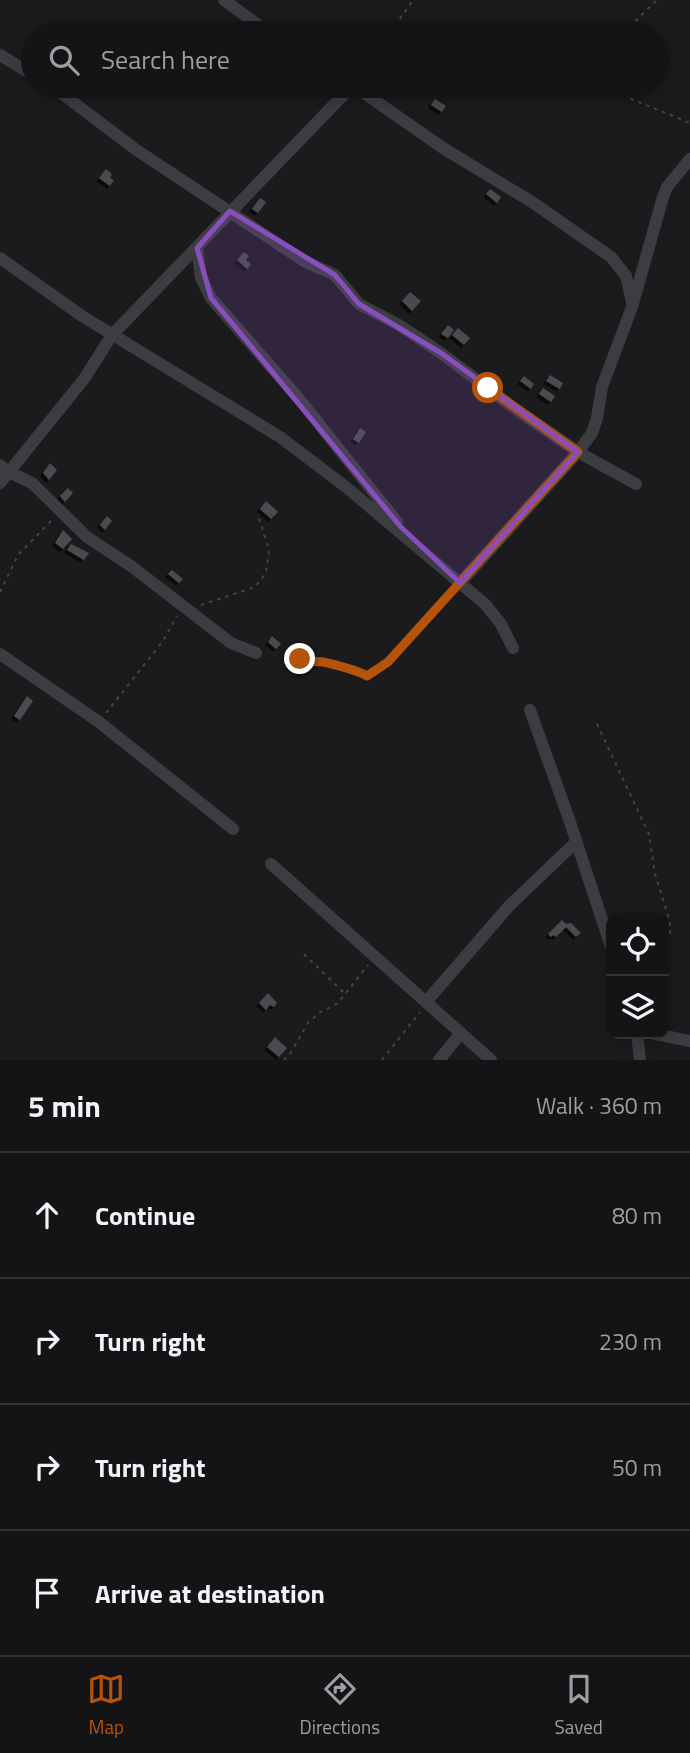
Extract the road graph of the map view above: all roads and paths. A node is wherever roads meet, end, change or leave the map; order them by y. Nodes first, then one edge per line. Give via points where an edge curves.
1 (224, 0) edge
2 (413, 0) edge
3 (657, 0) edge
4 (253, 21) edge
5 (398, 21) edge
6 (635, 21) edge
7 (0, 55) edge
8 (21, 68) edge
9 (68, 98) edge
10 (341, 98) edge
11 (370, 98) edge
12 (629, 98) edge
13 (690, 123) edge
14 (690, 159) edge
15 (230, 211) junction
16 (197, 248) junction
17 (0, 258) edge
18 (632, 307) junction
19 (112, 335) junction
20 (578, 452) junction
21 (5, 468) edge
22 (0, 483) edge
23 (636, 484) dead end
24 (60, 511) junction
25 (258, 515) dead end
26 (456, 580) junction
27 (0, 592) edge
28 (184, 607) junction
29 (513, 648) dead end
30 (289, 652) dead end
31 (256, 653) dead end
32 (0, 654) edge
33 (530, 710) dead end
34 (99, 722) junction
35 (597, 724) dead end
36 (233, 829) dead end
37 (576, 842) junction
38 (271, 864) dead end
39 (667, 913) edge
40 (669, 919) edge
41 (606, 932) edge
42 (669, 937) edge
43 (304, 954) dead end
44 (376, 957) junction
45 (345, 993) junction
46 (426, 1002) junction
47 (461, 1033) junction
48 (669, 1037) edge
49 (638, 1039) edge
50 (690, 1041) edge
51 (284, 1060) edge
52 (382, 1060) edge
53 (439, 1060) edge
54 (491, 1060) edge
55 (640, 1060) edge

1 - 4 street
2 - 5 path
3 - 6 path
7 - 8 street
9 - 15 street
10 - 15 street
11 - 18 street via 611,257 626,276
12 - 13 path
14 - 18 street via 663,197
15 - 16 street
15 - 20 street via 304,261 335,275 359,304 441,353
16 - 19 street
16 - 26 street via 201,278 211,298 400,526
17 - 19 street
18 - 20 street via 602,387 592,433
19 - 21 street via 85,379
19 - 26 street via 280,437
20 - 23 street
20 - 26 street
21 - 22 street
21 - 24 street via 32,482
24 - 27 path via 18,555
24 - 28 street via 87,537
25 - 28 path via 269,550 268,568 260,582 212,603
26 - 29 street via 492,612
26 - 30 path via 388,662 367,676 336,665 304,661
28 - 31 street via 231,643
28 - 34 path
32 - 34 street
33 - 37 street
34 - 36 street
35 - 39 path via 649,834
37 - 41 street
37 - 46 street via 509,906
38 - 44 street
40 - 42 path
43 - 45 path
44 - 45 path
44 - 46 street
45 - 51 path via 334,1006 314,1016
46 - 47 street
46 - 52 path
47 - 53 street
47 - 54 street
48 - 50 street
49 - 55 street

